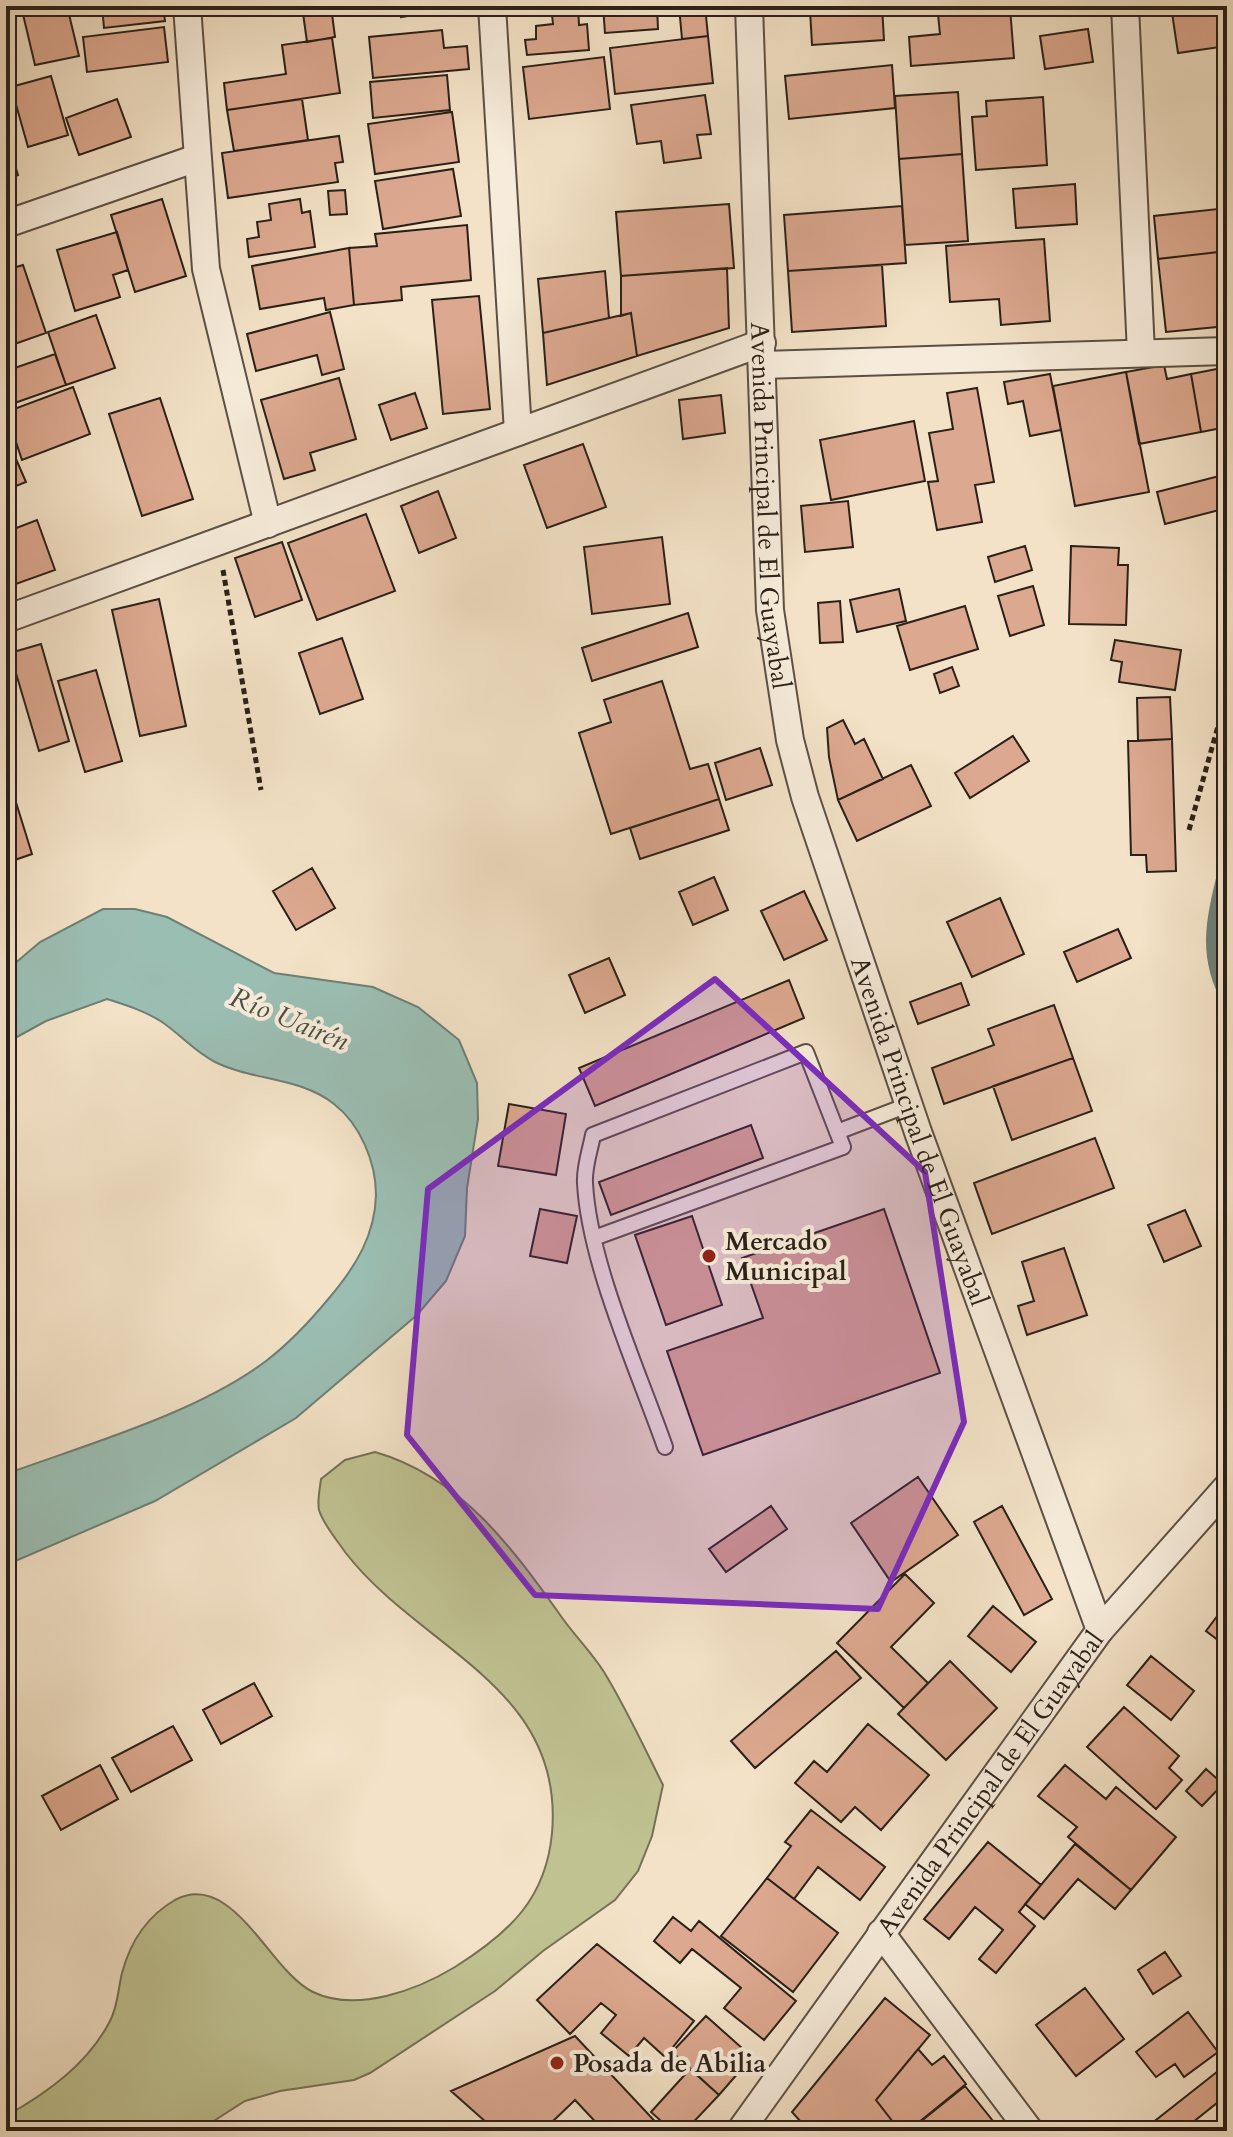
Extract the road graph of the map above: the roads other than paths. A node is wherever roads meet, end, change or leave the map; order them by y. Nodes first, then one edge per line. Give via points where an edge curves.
1 (187, 6) edge
2 (492, 6) edge
3 (749, 6) edge
4 (1125, 6) edge
5 (197, 158) junction
6 (6, 224) edge
7 (1227, 351) edge
8 (1141, 353) junction
9 (762, 354) junction
10 (518, 432) junction
11 (268, 524) junction
12 (6, 619) edge
13 (908, 1105) junction
14 (837, 1132) junction
15 (594, 1238) junction
16 (665, 1447) dead end
17 (1227, 1487) edge
18 (1100, 1630) junction
19 (881, 1933) junction
20 (740, 2131) edge
21 (1030, 2131) edge

1 - 5 street
2 - 10 street
3 - 9 street, Avenida Principal de El Guayabal
4 - 8 street
5 - 6 street
5 - 11 street via 206,269
7 - 8 street
8 - 9 street
9 - 10 street
9 - 13 street, Avenida Principal de El Guayabal via 770,610 790,740
10 - 11 street
11 - 12 street
13 - 14 lane
13 - 18 street, Avenida Principal de El Guayabal
14 - 15 lane via 843,1147
14 - 15 lane via 806,1052 593,1135 585,1180
15 - 16 lane
17 - 18 street
18 - 19 street, Avenida Principal de El Guayabal
19 - 20 street, Avenida Principal de El Guayabal
19 - 21 street

